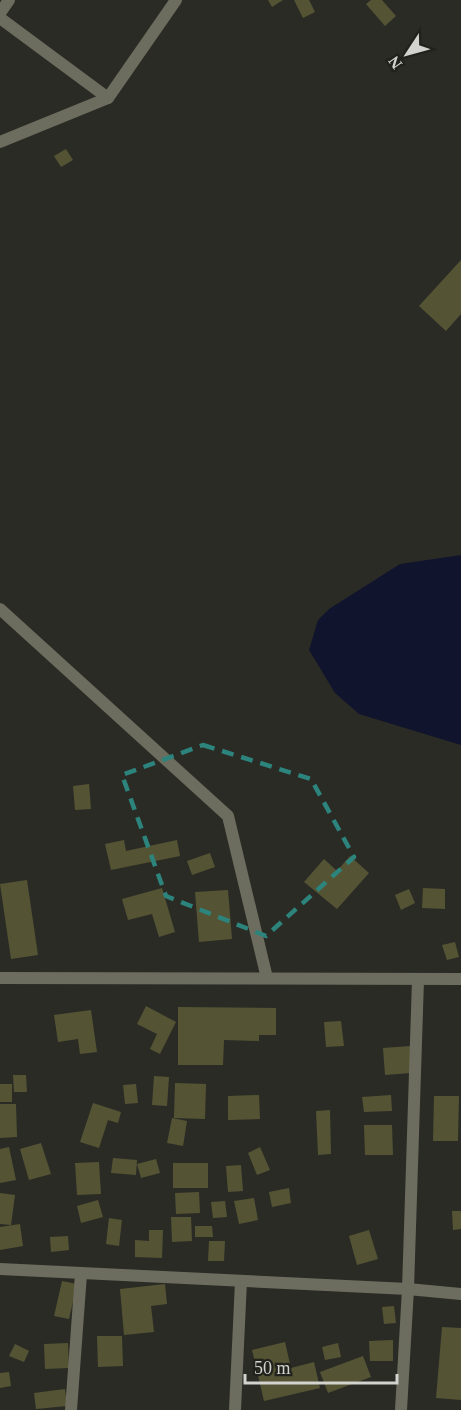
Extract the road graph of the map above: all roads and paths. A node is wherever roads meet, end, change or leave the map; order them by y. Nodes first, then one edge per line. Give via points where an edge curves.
1 (9, 0) edge
2 (177, 0) edge
3 (0, 13) edge
4 (0, 18) edge
5 (108, 98) junction
6 (0, 142) edge
7 (0, 609) edge
8 (0, 978) edge
9 (267, 978) junction
10 (461, 979) edge
11 (418, 980) junction
12 (0, 1269) edge
13 (81, 1274) junction
14 (241, 1281) junction
15 (408, 1289) junction
16 (461, 1294) edge
17 (71, 1410) edge
18 (236, 1410) edge
19 (401, 1410) edge

1 - 3 street
2 - 5 street
4 - 5 street
5 - 6 street
7 - 9 street via 228,816
8 - 9 street
9 - 11 street
10 - 11 street
11 - 15 street
12 - 13 street
13 - 14 street
13 - 17 street
14 - 15 street
14 - 18 street
15 - 16 street
15 - 19 street

